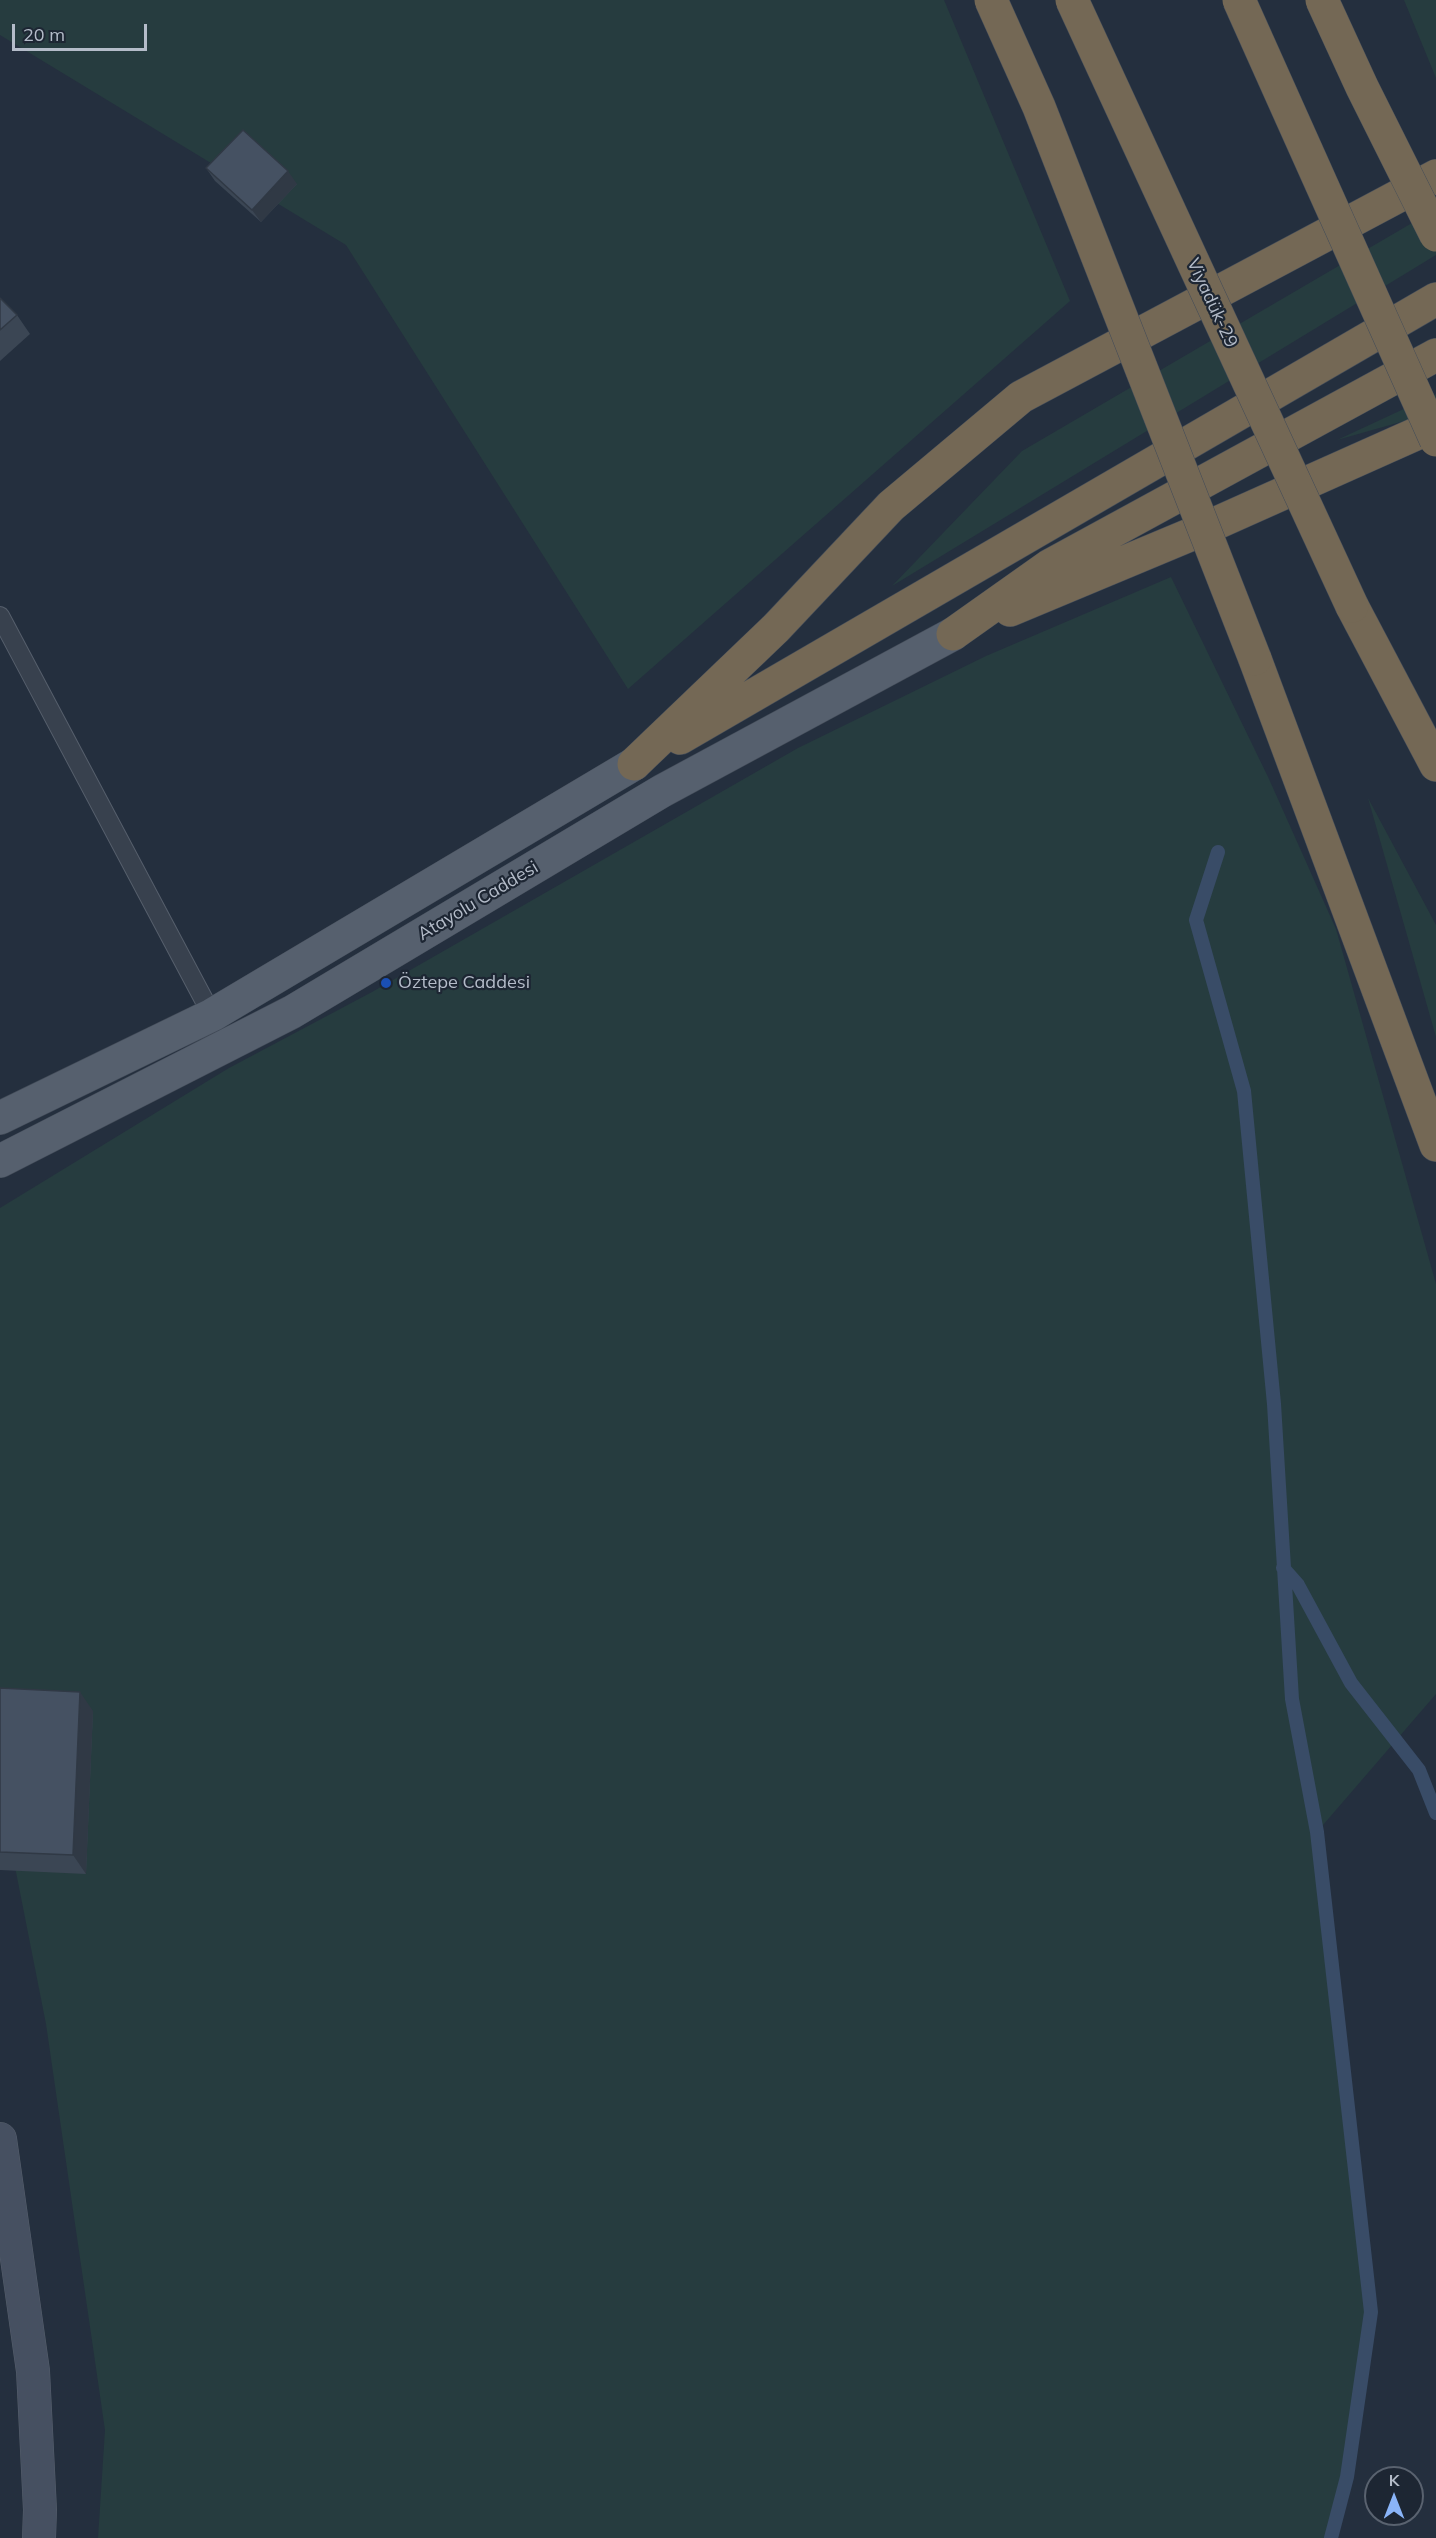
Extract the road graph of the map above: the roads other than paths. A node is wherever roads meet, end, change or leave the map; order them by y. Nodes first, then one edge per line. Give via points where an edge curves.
1 (992, 0) edge
2 (1072, 0) edge
3 (1239, 0) edge
4 (1322, 0) edge
5 (1436, 176) edge
6 (1436, 235) edge
7 (1436, 299) edge
8 (1436, 355) edge
9 (1436, 425) edge
10 (1436, 440) edge
11 (0, 616) edge
12 (953, 634) junction
13 (634, 764) junction
14 (1436, 765) edge
15 (212, 1015) junction
16 (0, 1118) edge
17 (1436, 1145) edge
18 (0, 1161) edge
19 (0, 2139) edge
20 (39, 2538) edge

1 - 17 highway, bridge via 1039,107 1255,659
2 - 14 highway, Viyadük-29, bridge via 1352,606
3 - 10 highway, bridge
4 - 6 highway, bridge
5 - 13 highway via 1021,397 891,506 776,628
7 - 13 highway
8 - 12 highway via 1049,566
9 - 12 highway via 1192,534
11 - 15 lane
12 - 18 main road, Atayolu Caddesi via 662,790 292,1012
13 - 15 main road, Atayolu Caddesi
15 - 16 main road, Atayolu Caddesi
19 - 20 street via 33,2371

